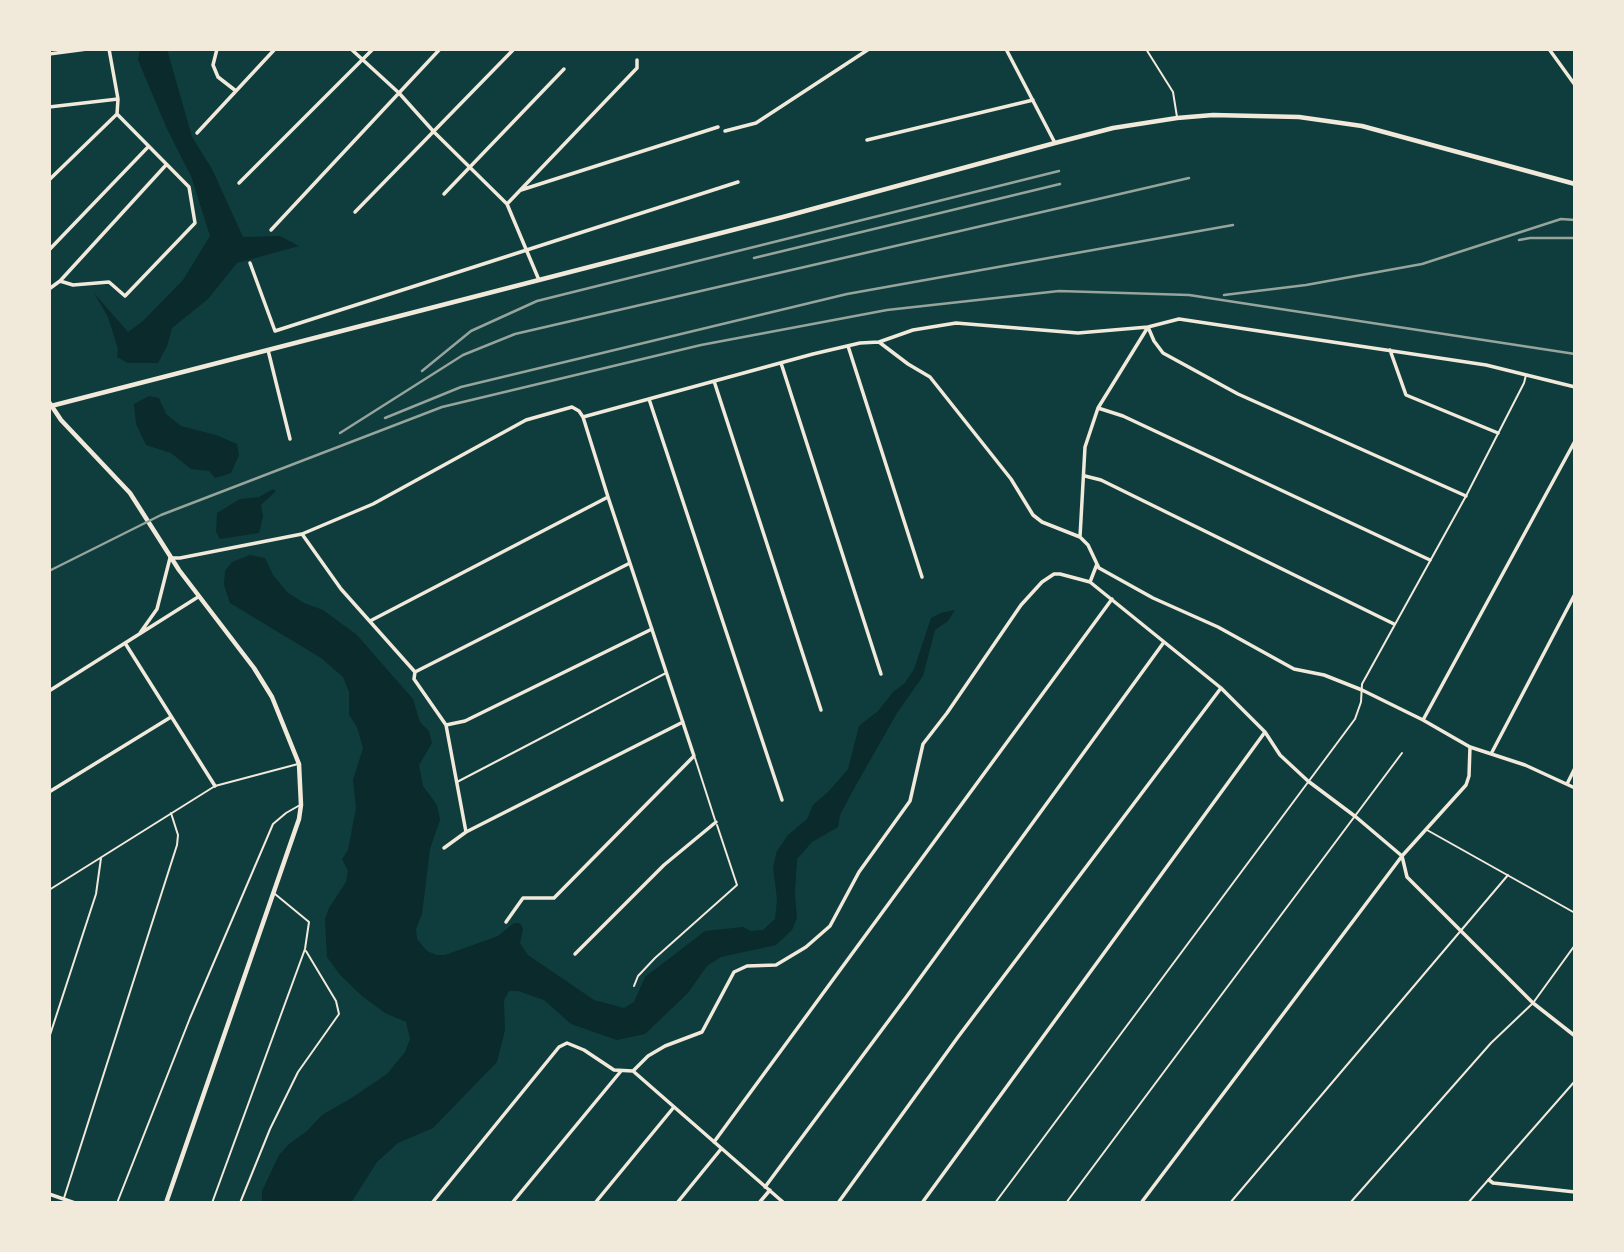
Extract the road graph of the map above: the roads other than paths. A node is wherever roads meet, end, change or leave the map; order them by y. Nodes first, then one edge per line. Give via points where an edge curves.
1 (87, 49) edge
2 (109, 49) edge
3 (217, 49) edge
4 (275, 49) edge
5 (352, 49) edge
6 (373, 49) edge
7 (440, 49) edge
8 (514, 49) edge
9 (869, 49) edge
10 (1006, 49) edge
11 (1146, 49) edge
12 (1549, 49) edge
13 (49, 54) edge
14 (363, 60) junction
15 (637, 60) dead end
16 (565, 69) dead end
17 (1575, 85) edge
18 (236, 91) junction
19 (399, 93) junction
20 (118, 99) junction
21 (1033, 100) junction
22 (49, 107) edge
23 (117, 114) junction
24 (1177, 118) junction
25 (718, 127) dead end
26 (725, 131) dead end
27 (434, 132) junction
28 (197, 133) dead end
29 (867, 139) dead end
30 (1055, 143) junction
31 (148, 147) junction
32 (166, 165) junction
33 (470, 167) junction
34 (49, 180) edge
35 (738, 182) dead end
36 (239, 183) dead end
37 (1575, 184) edge
38 (521, 190) junction
39 (444, 194) dead end
40 (507, 204) junction
41 (355, 212) dead end
42 (271, 230) dead end
43 (49, 250) edge
44 (526, 250) junction
45 (250, 263) dead end
46 (539, 280) junction
47 (60, 281) junction
48 (49, 289) edge
49 (1148, 327) junction
50 (879, 342) junction
51 (848, 346) junction
52 (268, 350) junction
53 (1390, 350) junction
54 (782, 363) junction
55 (1526, 374) junction
56 (714, 381) junction
57 (1575, 387) edge
58 (649, 399) junction
59 (50, 405) edge
60 (1098, 408) junction
61 (583, 417) junction
62 (1498, 433) junction
63 (290, 439) dead end
64 (1575, 441) edge
65 (1085, 476) junction
66 (1466, 496) junction
67 (608, 497) junction
68 (302, 534) junction
69 (1080, 537) junction
70 (170, 558) junction
71 (1430, 560) junction
72 (630, 563) junction
73 (1097, 564) junction
74 (922, 577) dead end
75 (1090, 582) junction
76 (1575, 594) edge
77 (198, 597) junction
78 (1112, 599) junction
79 (370, 621) junction
80 (1394, 624) junction
81 (652, 629) junction
82 (140, 633) junction
83 (1164, 642) junction
84 (125, 643) junction
85 (415, 672) junction
86 (667, 673) junction
87 (881, 674) dead end
88 (1221, 688) junction
89 (1362, 690) junction
90 (49, 691) edge
91 (821, 710) dead end
92 (172, 716) junction
93 (1423, 720) junction
94 (683, 722) junction
95 (446, 725) junction
96 (1265, 732) junction
97 (1469, 747) junction
98 (1402, 752) dead end
99 (1491, 754) junction
100 (694, 756) junction
101 (299, 764) junction
102 (1575, 768) edge
103 (1308, 781) junction
104 (457, 782) junction
105 (1567, 784) junction
106 (215, 786) junction
107 (1575, 788) edge
108 (49, 792) edge
109 (782, 800) dead end
110 (301, 805) junction
111 (172, 813) junction
112 (1356, 817) junction
113 (716, 822) junction
114 (1427, 830) junction
115 (466, 832) junction
116 (444, 848) dead end
117 (1402, 856) junction
118 (101, 857) junction
119 (1508, 875) junction
120 (49, 890) edge
121 (274, 892) junction
122 (1575, 913) edge
123 (506, 922) dead end
124 (1463, 930) junction
125 (1575, 945) edge
126 (305, 949) junction
127 (575, 954) dead end
128 (634, 986) dead end
129 (1533, 1003) junction
130 (1575, 1036) edge
131 (49, 1038) edge
132 (621, 1071) junction
133 (633, 1071) junction
134 (1575, 1081) edge
135 (674, 1107) junction
136 (714, 1142) junction
137 (721, 1149) junction
138 (1489, 1180) junction
139 (765, 1186) junction
140 (770, 1191) junction
141 (1575, 1192) edge
142 (49, 1194) edge
143 (63, 1199) junction
144 (75, 1203) edge
145 (117, 1203) edge
146 (166, 1203) edge
147 (212, 1203) edge
148 (240, 1203) edge
149 (432, 1203) edge
150 (512, 1203) edge
151 (595, 1203) edge
152 (677, 1203) edge
153 (760, 1203) edge
154 (784, 1203) edge
155 (838, 1203) edge
156 (922, 1203) edge
157 (995, 1203) edge
158 (1066, 1203) edge
159 (1141, 1203) edge
160 (1230, 1203) edge
161 (1350, 1203) edge
162 (1468, 1203) edge

1 - 13 street
2 - 20 street
3 - 18 street via 213,65 218,77
4 - 18 street
5 - 14 street
6 - 14 street
7 - 19 street
8 - 27 street
9 - 26 street via 756,123
10 - 21 street
11 - 24 lane via 1172,92
12 - 17 street
14 - 19 street
14 - 36 street
15 - 38 street via 637,68
16 - 33 street
18 - 28 street
19 - 27 street
19 - 42 street
20 - 22 street
20 - 23 street
21 - 29 street
21 - 30 street
23 - 31 street
23 - 34 street
24 - 30 street
24 - 37 street via 1299,117 1362,126
25 - 38 street
27 - 33 street
27 - 41 street
30 - 46 street
31 - 32 street
31 - 43 street
32 - 47 street
32 - 47 street via 189,187 195,223 125,296 109,282 73,285
33 - 39 street
33 - 40 street
35 - 44 street
38 - 40 street
40 - 44 street
44 - 45 street via 275,331
44 - 46 street
46 - 52 street
47 - 48 street
49 - 50 street via 1078,333 956,323
49 - 53 street via 1179,319
49 - 60 street
49 - 66 street via 1163,353 1238,394
50 - 51 street
50 - 69 street via 930,377 1033,514
51 - 54 street
51 - 74 street
52 - 59 street
52 - 63 street
53 - 55 street
53 - 62 street via 1406,396
54 - 56 street
54 - 87 street
55 - 57 street
55 - 62 lane
56 - 58 street
56 - 91 street
58 - 61 street
58 - 109 street
59 - 70 street via 130,493
60 - 65 street via 1085,447
60 - 71 street
61 - 67 street
61 - 68 street via 572,407 526,419 373,504
62 - 66 lane
64 - 93 street
65 - 69 street
65 - 80 street
66 - 71 lane
67 - 72 street
67 - 79 street
68 - 70 street
68 - 79 street
69 - 73 street
70 - 77 street
70 - 82 street via 157,609
71 - 80 lane
72 - 81 street
72 - 85 street
73 - 75 street
73 - 89 street via 1153,598 1219,627 1294,669
75 - 78 street
75 - 133 street via 1054,575 1021,604 923,744 910,801 859,872 830,926 776,965 747,966 734,972 702,1032 665,1046
76 - 99 street
77 - 82 street
77 - 101 street via 272,697
78 - 83 street
78 - 136 street
79 - 85 street
80 - 89 lane
81 - 86 street
81 - 95 street via 465,721
82 - 84 street
83 - 88 street
83 - 139 street
84 - 90 street
84 - 92 street
85 - 95 street via 414,679
86 - 94 street
86 - 104 lane
88 - 96 street
88 - 155 street
89 - 93 street
89 - 103 lane via 1355,719
92 - 106 street
92 - 108 street
93 - 97 street
94 - 100 street
94 - 115 street
95 - 104 street
96 - 103 street via 1280,755
96 - 156 street
97 - 99 street
97 - 114 street via 1466,785
98 - 112 lane
99 - 105 street
100 - 113 lane
100 - 123 street via 554,898 523,898
101 - 106 lane
101 - 110 street
102 - 105 street
103 - 112 street
103 - 157 lane
104 - 115 street
105 - 107 street
106 - 111 lane
110 - 121 street
110 - 145 lane via 273,824
111 - 118 lane
111 - 143 lane via 177,845
112 - 117 street
112 - 158 lane
113 - 127 street via 664,865
113 - 128 lane via 737,885 655,958
114 - 117 street
114 - 119 lane
115 - 116 street
117 - 124 street via 1408,877
117 - 159 street
118 - 120 lane
118 - 131 lane via 96,894
119 - 122 lane
119 - 124 lane
121 - 126 lane via 309,922
121 - 146 street
124 - 129 street
124 - 160 lane
125 - 129 lane
126 - 147 lane
126 - 148 lane via 339,1014 298,1072
129 - 130 street
129 - 161 lane via 1491,1043
132 - 133 street
132 - 149 street via 567,1043 559,1047
132 - 150 street
133 - 135 street
134 - 138 lane
135 - 136 street
135 - 151 street
136 - 137 street
137 - 139 street
137 - 152 street
138 - 141 street
138 - 162 lane
139 - 140 street
140 - 153 street
140 - 154 street
142 - 143 street
143 - 144 street

